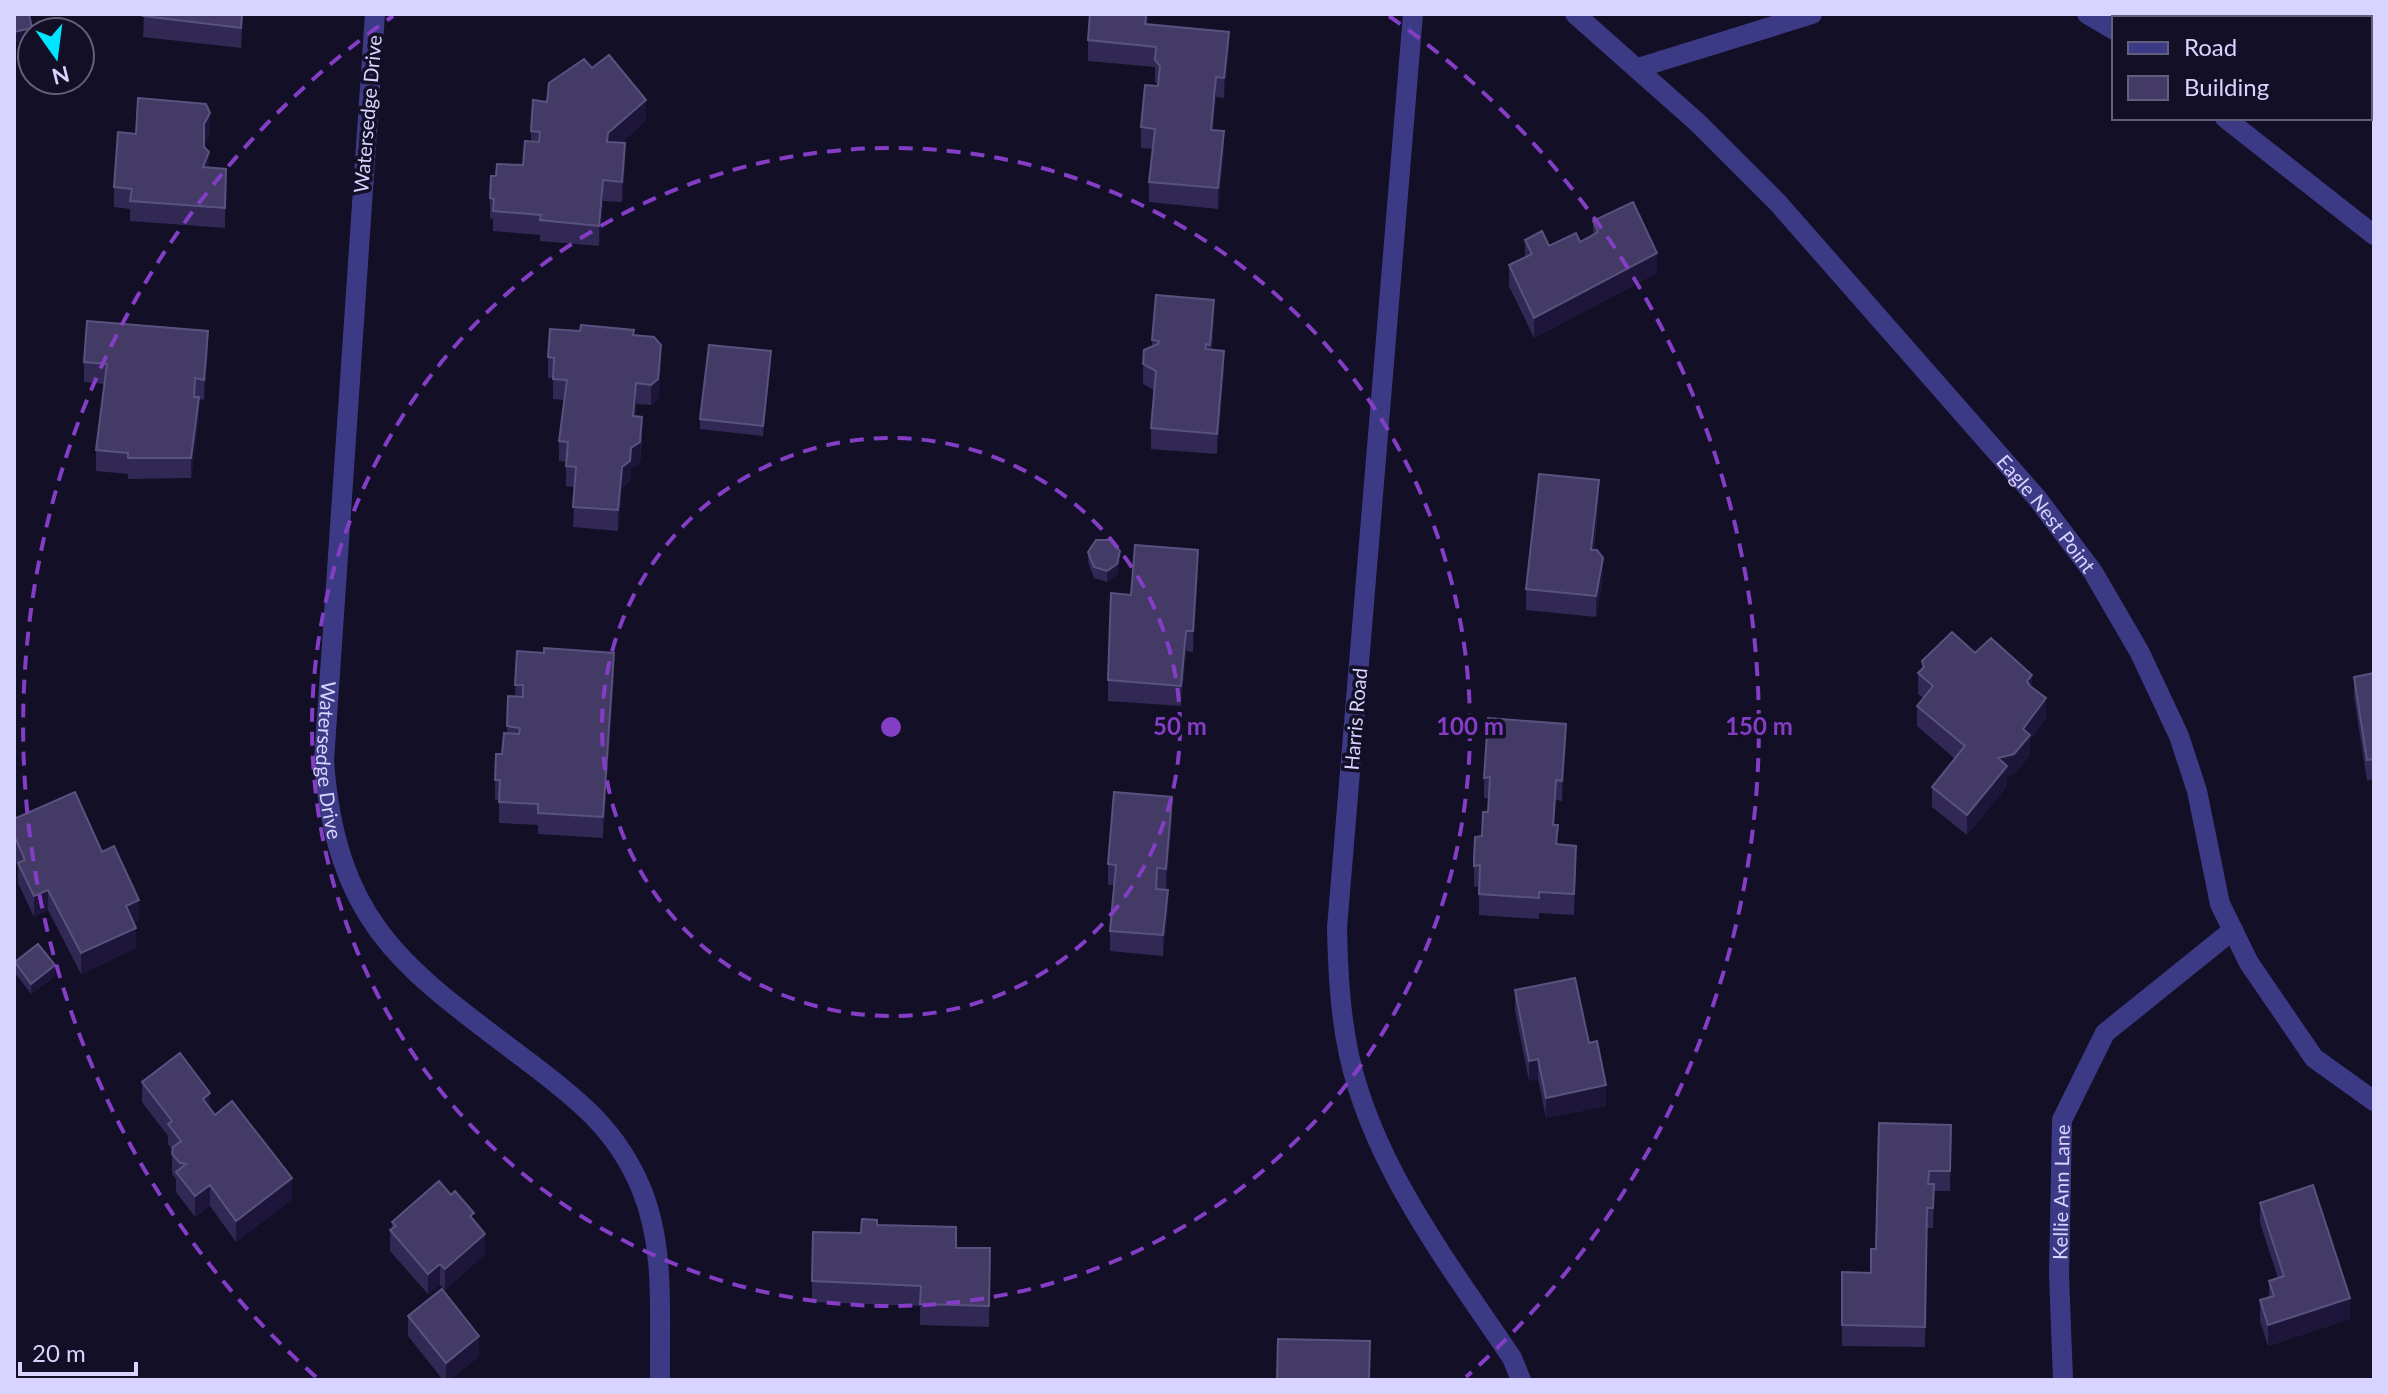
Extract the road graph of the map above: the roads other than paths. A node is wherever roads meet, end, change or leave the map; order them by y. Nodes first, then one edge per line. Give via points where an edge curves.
1 (375, 14) edge
2 (1413, 14) edge
3 (1575, 14) edge
4 (1812, 14) edge
5 (2087, 14) edge
6 (2112, 29) edge
7 (1638, 68) junction
8 (2228, 120) edge
9 (2374, 235) edge
10 (2233, 930) junction
11 (2374, 1101) edge
12 (660, 1380) edge
13 (1521, 1380) edge
14 (2063, 1380) edge

1 - 12 street, Watersedge Drive via 324,761 328,812 341,861 362,908 391,951 590,1108 619,1146 641,1188 655,1235
2 - 13 street, Harris Road via 1337,928 1339,993 1349,1057 1373,1131 1418,1217 1512,1358
3 - 7 street, Eagle Nest Point
4 - 7 street
5 - 6 street
7 - 10 street, Eagle Nest Point via 1778,203 2037,498 2093,572 2140,653 2179,736 2197,791 2220,904
8 - 9 street
10 - 11 street, Eagle Nest Point via 2263,988 2314,1058
10 - 14 street, Kellie Ann Lane via 2105,1033 2062,1120

